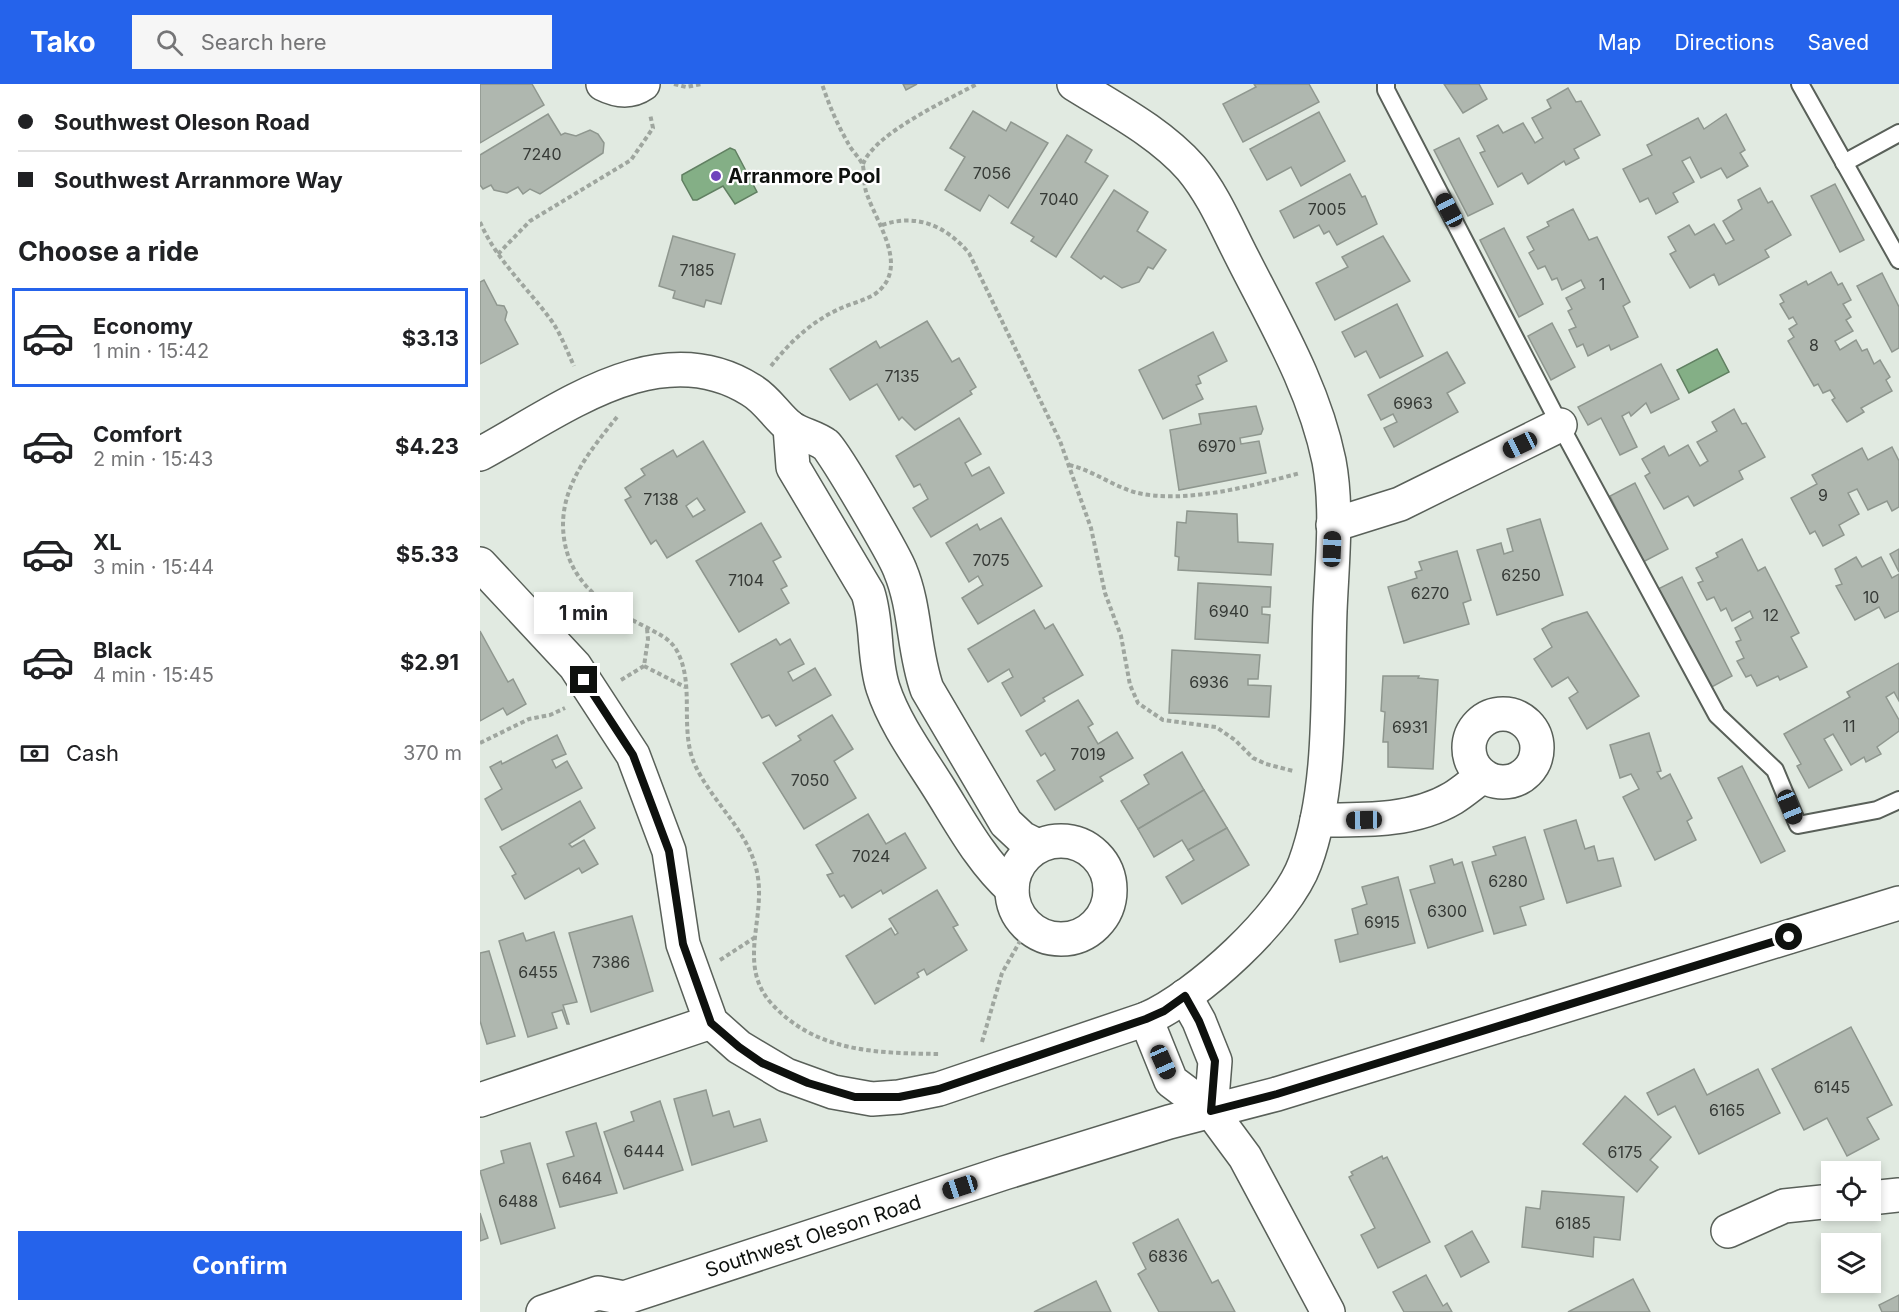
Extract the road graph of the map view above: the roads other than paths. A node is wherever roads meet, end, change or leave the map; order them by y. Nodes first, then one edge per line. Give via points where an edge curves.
1 (603, 84) edge
2 (1074, 84) edge
3 (1386, 84) edge
4 (1800, 84) edge
5 (642, 85) edge
6 (1899, 133) edge
7 (1844, 163) junction
8 (1899, 260) edge
9 (1560, 425) junction
10 (790, 427) junction
11 (480, 454) edge
12 (1333, 525) junction
13 (480, 564) edge
14 (1483, 776) dead end
15 (1899, 800) edge
16 (1317, 820) junction
17 (1038, 846) junction
18 (1012, 889) junction
19 (1899, 903) edge
20 (1185, 996) junction
21 (1146, 1019) junction
22 (711, 1023) junction
23 (480, 1100) edge
24 (1211, 1111) junction
25 (1899, 1195) edge
26 (1881, 1197) edge
27 (1821, 1203) edge
28 (1728, 1231) dead end
29 (623, 1308) edge
30 (543, 1312) edge
31 (1328, 1312) edge

1 - 5 street via 614,90
2 - 12 street via 1173,150 1207,190 1314,405 1330,464
3 - 9 lane
4 - 7 lane
6 - 7 lane
7 - 8 lane
9 - 12 street via 1400,504
9 - 15 lane via 1717,715 1775,770 1798,825 1877,810
10 - 11 street via 753,391 734,380 668,369 619,379
10 - 17 street via 828,446 900,569 914,615 920,668 927,689 1006,823
10 - 18 street via 793,467 868,593 884,690 907,738 991,870
12 - 16 street via 1324,769
13 - 22 street via 575,666 633,755 669,851 683,944
14 - 16 street via 1453,798 1411,814 1376,820
16 - 20 street via 1293,890 1238,951
17 - 18 street via 1024,856
17 - 18 street via 1059,841 1077,843 1095,854 1106,869 1111,887 1109,906 1098,924 1082,936 1045,938 1028,927 1015,909
19 - 24 street, Southwest Oleson Road
20 - 21 street
20 - 24 street via 1215,1061
21 - 22 street via 921,1094 872,1099 808,1083 762,1063
21 - 24 street via 1171,1081
22 - 23 street
24 - 29 street, Southwest Oleson Road via 1004,1173
24 - 31 street via 1245,1157
25 - 26 street
27 - 28 street via 1784,1206
29 - 30 street, Southwest Oleson Road via 598,1293

